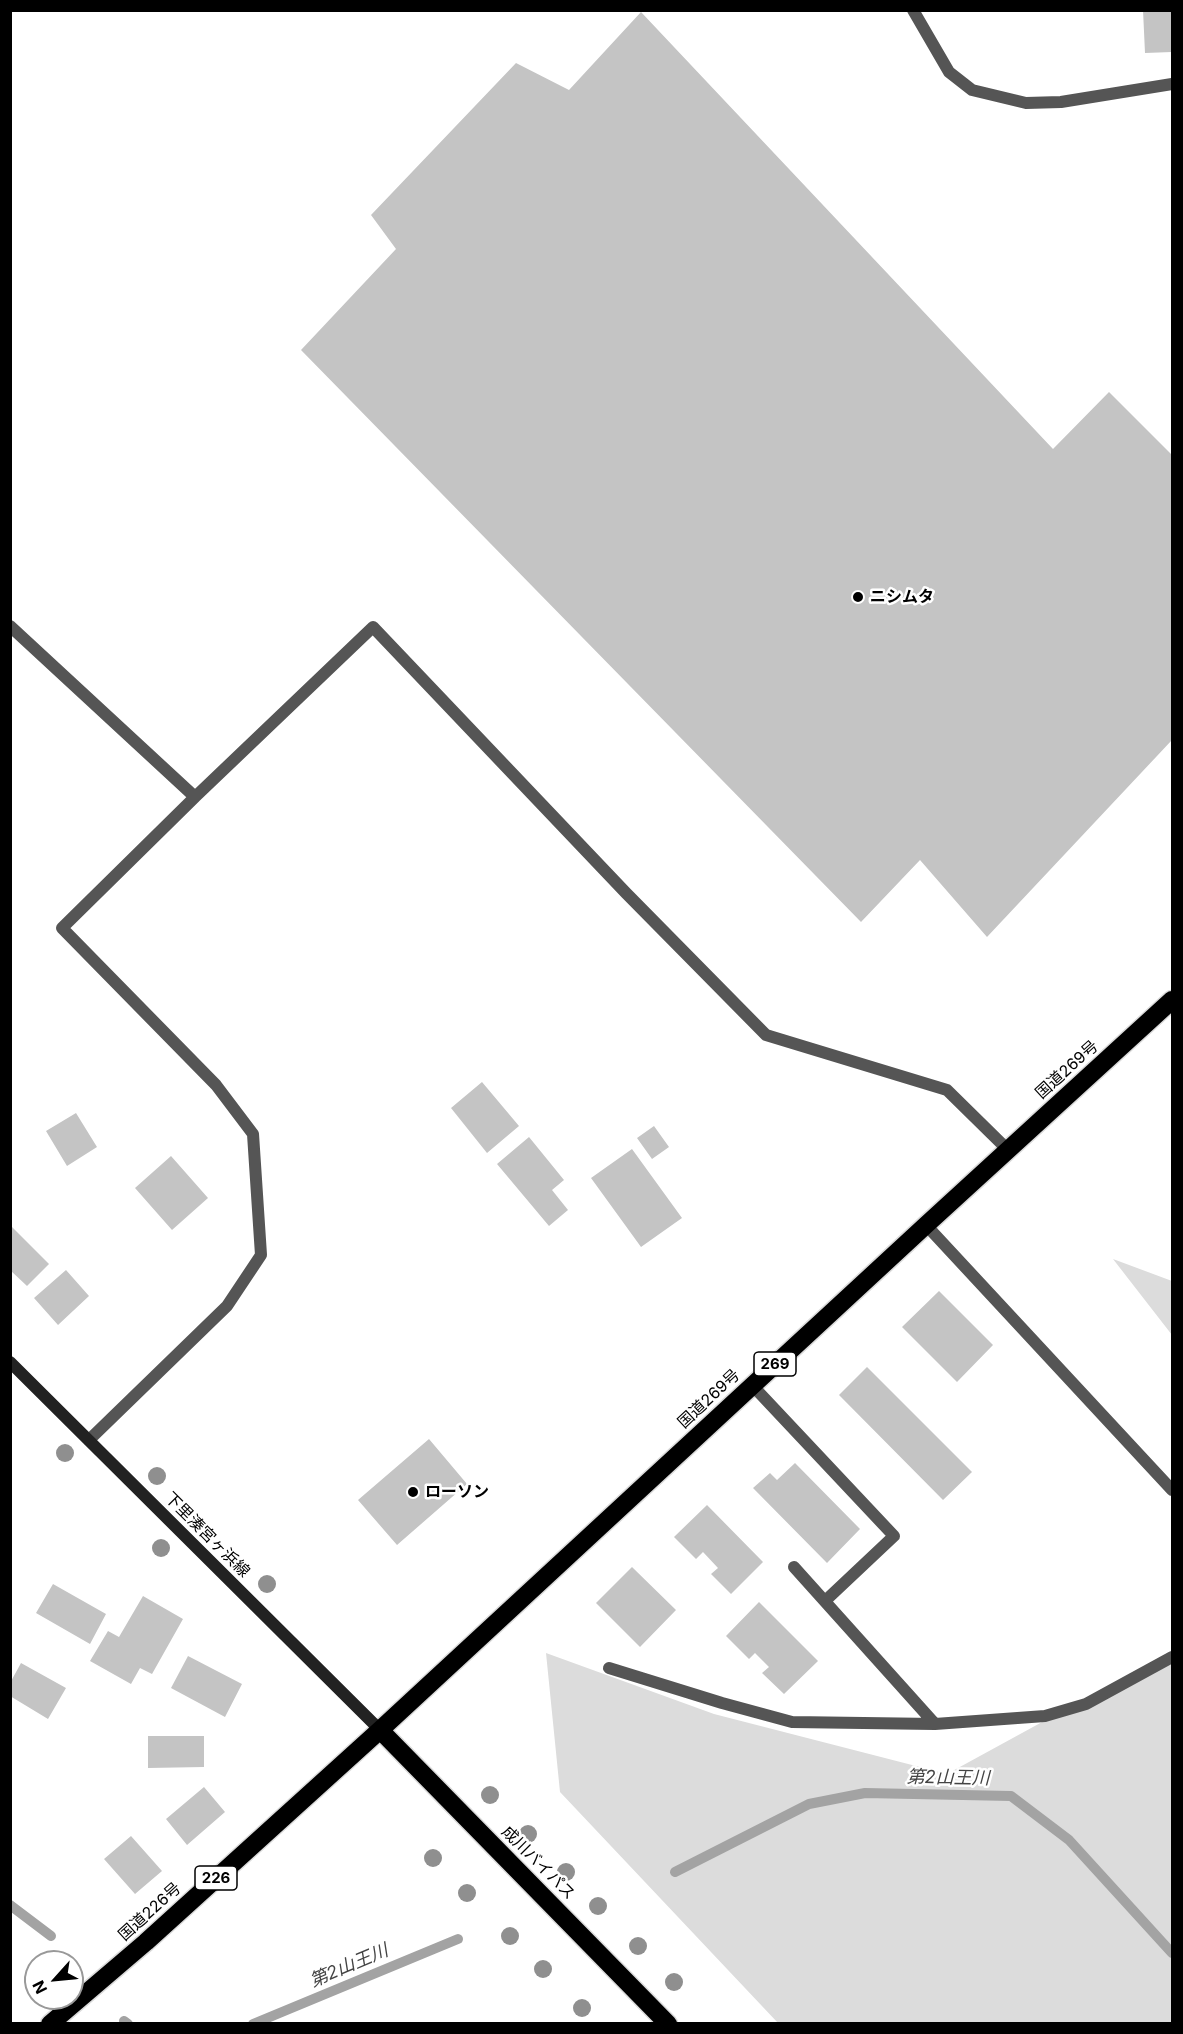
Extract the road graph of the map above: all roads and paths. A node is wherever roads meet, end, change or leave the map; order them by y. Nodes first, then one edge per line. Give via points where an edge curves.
1 (913, 10) edge
2 (1173, 84) edge
3 (10, 626) edge
4 (195, 797) junction
5 (1173, 1000) edge
6 (1008, 1150) junction
7 (926, 1225) junction
8 (10, 1362) edge
9 (752, 1385) junction
10 (89, 1440) junction
11 (1173, 1490) edge
12 (794, 1567) dead end
13 (825, 1601) junction
14 (1173, 1657) edge
15 (609, 1668) dead end
16 (935, 1724) junction
17 (380, 1730) junction
18 (50, 2024) edge
19 (668, 2024) edge

1 - 2 street via 949,72 972,90 1026,103 1061,102
3 - 4 street
4 - 6 street via 373,627 766,1035 947,1090
4 - 10 street via 62,928 216,1085 253,1134 261,1255 228,1306
5 - 6 highway, 国道269号 / 269
6 - 7 highway, 国道269号 / 269
7 - 9 highway, 国道269号 / 269
7 - 11 street
8 - 10 main road, 下里湊宮ヶ浜線
9 - 13 street via 894,1536
9 - 17 highway, 国道269号 / 269
10 - 17 main road, 下里湊宮ヶ浜線
12 - 13 street
13 - 16 street
14 - 16 street via 1086,1704 1045,1716
15 - 16 street via 792,1722
17 - 18 highway, 国道226号 / 226
17 - 19 highway, 成川バイパス

